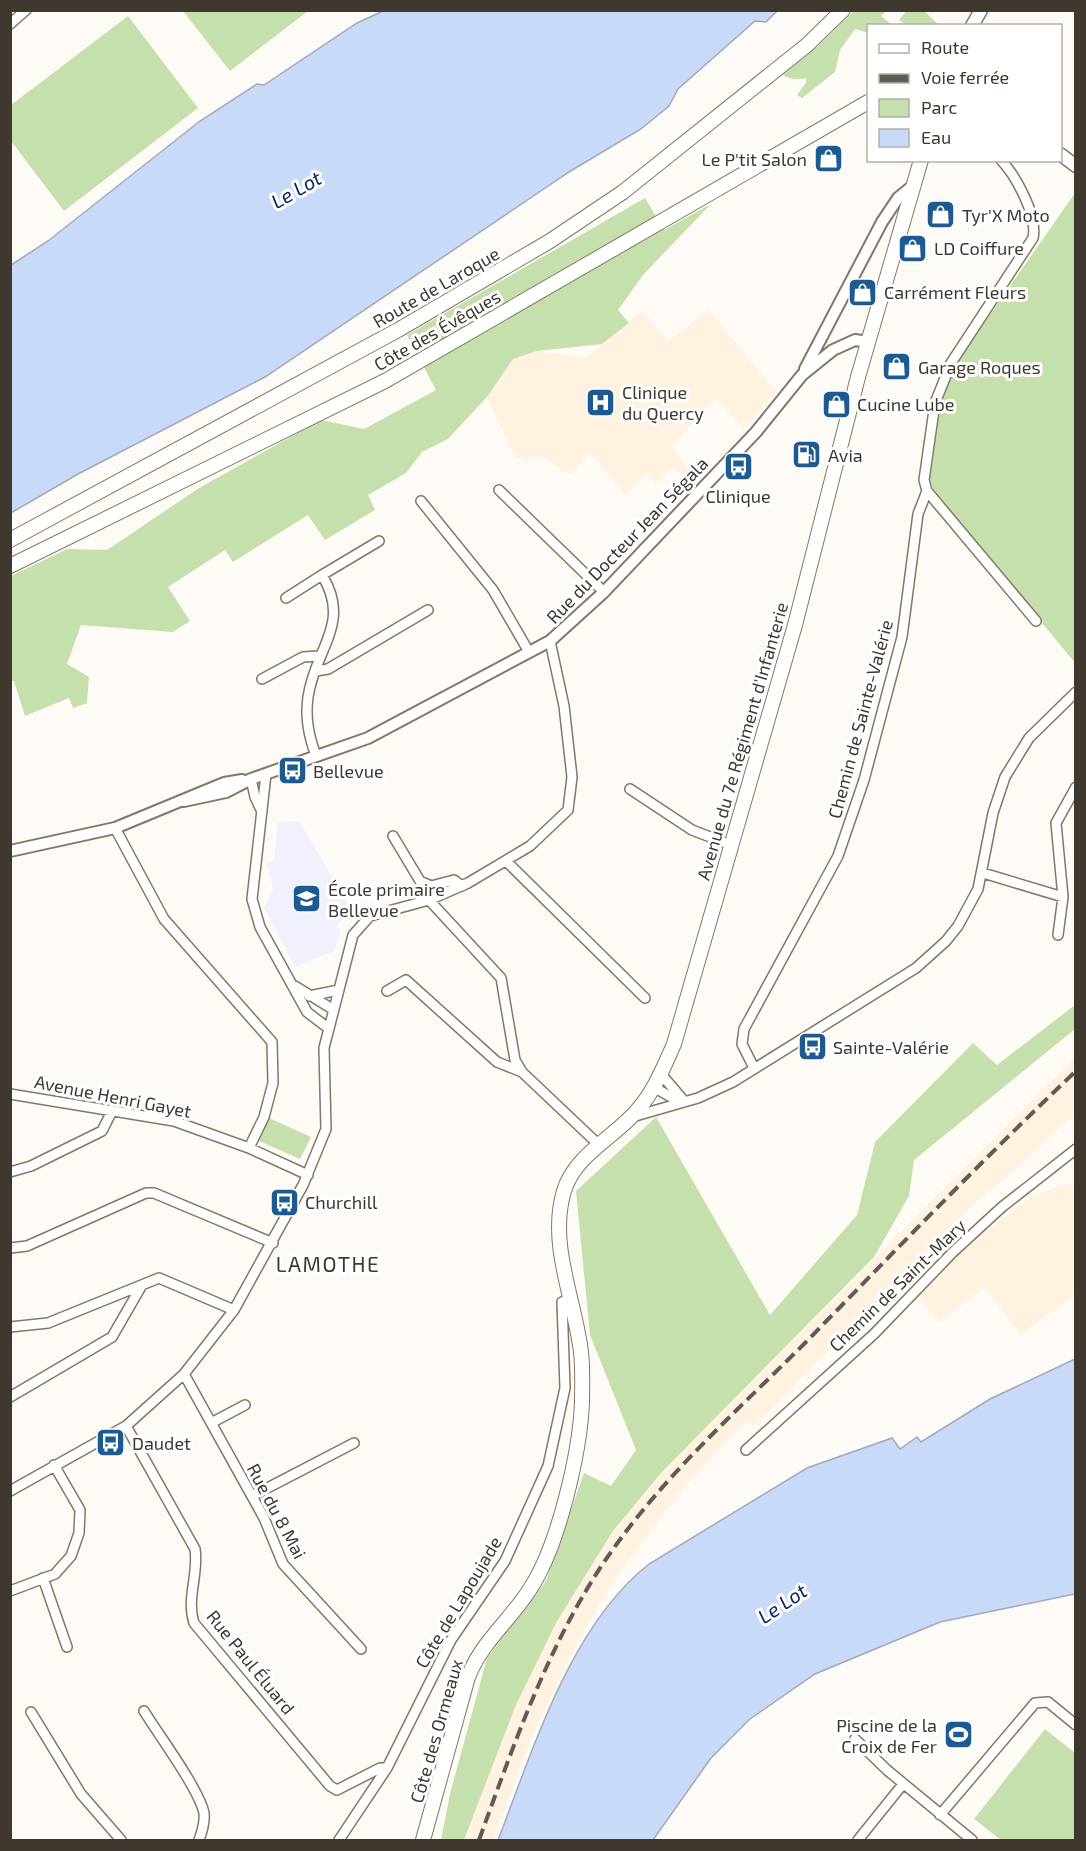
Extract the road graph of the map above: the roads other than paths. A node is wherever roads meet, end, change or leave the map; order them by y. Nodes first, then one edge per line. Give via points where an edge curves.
1 (26, 10) edge
2 (843, 10) edge
3 (981, 10) edge
4 (10, 24) edge
5 (973, 24) edge
6 (867, 103) edge
7 (1062, 155) edge
8 (920, 162) edge
9 (1003, 162) edge
10 (1076, 165) edge
11 (914, 185) junction
12 (819, 338) junction
13 (868, 342) junction
14 (833, 350) junction
15 (802, 375) junction
16 (499, 489) dead end
17 (927, 491) junction
18 (421, 501) dead end
19 (10, 540) edge
20 (379, 541) dead end
21 (10, 566) edge
22 (322, 575) junction
23 (604, 592) junction
24 (286, 598) dead end
25 (428, 610) dead end
26 (1036, 621) dead end
27 (550, 641) junction
28 (529, 652) junction
29 (319, 656) junction
30 (316, 671) junction
31 (262, 679) dead end
32 (1076, 692) edge
33 (316, 756) junction
34 (266, 774) junction
35 (251, 779) junction
36 (1076, 787) edge
37 (630, 789) dead end
38 (262, 812) junction
39 (115, 828) junction
40 (393, 836) dead end
41 (731, 845) junction
42 (10, 851) edge
43 (506, 861) junction
44 (983, 873) junction
45 (462, 886) junction
46 (1063, 897) junction
47 (429, 900) junction
48 (1058, 935) dead end
49 (293, 985) junction
50 (339, 990) junction
51 (387, 991) dead end
52 (308, 996) junction
53 (645, 998) dead end
54 (334, 1010) junction
55 (328, 1028) junction
56 (754, 1068) junction
57 (522, 1072) junction
58 (661, 1074) junction
59 (655, 1088) junction
60 (10, 1094) edge
61 (684, 1101) junction
62 (112, 1111) junction
63 (630, 1118) junction
64 (598, 1144) junction
65 (249, 1148) junction
66 (1076, 1149) edge
67 (10, 1172) edge
68 (308, 1175) junction
69 (273, 1243) junction
70 (10, 1248) edge
71 (142, 1285) junction
72 (570, 1299) junction
73 (234, 1310) junction
74 (10, 1327) edge
75 (184, 1374) junction
76 (10, 1397) edge
77 (245, 1406) dead end
78 (211, 1423) junction
79 (126, 1426) junction
80 (354, 1443) dead end
81 (746, 1450) dead end
82 (54, 1465) junction
83 (10, 1491) edge
84 (252, 1496) junction
85 (43, 1578) junction
86 (10, 1591) edge
87 (67, 1647) dead end
88 (361, 1649) dead end
89 (144, 1711) dead end
90 (31, 1712) dead end
91 (1076, 1725) edge
92 (855, 1739) dead end
93 (387, 1768) junction
94 (903, 1784) junction
95 (940, 1815) junction
96 (121, 1840) edge
97 (199, 1840) edge
98 (339, 1840) edge
99 (423, 1840) edge
100 (858, 1840) edge
101 (972, 1840) edge

1 - 4 street
2 - 19 main road, Route de Laroque via 807,45 623,192 550,242 398,330
3 - 5 main road
6 - 21 main road, Côte des Évêques via 385,381
7 - 10 main road
8 - 11 main road, Avenue du 7e Régiment d'Infanterie
9 - 17 street, Chemin de Sainte-Valérie via 1014,174 1029,210 1035,228 1033,237 951,363 935,403 924,480
11 - 12 street, Rue du Docteur Jean Ségala via 898,198 882,222
11 - 13 main road, Avenue du 7e Régiment d'Infanterie
12 - 14 street
12 - 15 street, Rue du Docteur Jean Ségala
13 - 14 street, Rue du Docteur Jean Ségala via 855,340
13 - 41 main road, Avenue du 7e Régiment d'Infanterie via 795,625
14 - 15 street, Rue du Docteur Jean Ségala
15 - 23 street, Rue du Docteur Jean Ségala via 768,418
16 - 23 street
17 - 26 street
17 - 56 street, Chemin de Sainte-Valérie via 918,514 902,637 864,780 838,856 744,1029 742,1044
18 - 28 street via 493,590
20 - 22 street
22 - 24 street
22 - 29 street via 333,592 336,620
23 - 27 street, Rue du Docteur Jean Ségala
25 - 30 street via 328,669
27 - 28 street, Rue du Docteur Jean Ségala
27 - 43 street via 570,757 568,810 531,846
28 - 33 street, Rue du Docteur Jean Ségala via 368,738
29 - 30 street
29 - 31 street via 303,657
30 - 33 street via 308,696 306,724
32 - 44 street via 1029,738 1005,777 993,813
33 - 34 street, Rue du Docteur Jean Ségala
34 - 35 street, Rue du Docteur Jean Ségala
34 - 38 street
35 - 38 street
35 - 39 street, Rue du Docteur Jean Ségala via 224,783
36 - 46 street via 1056,823
37 - 41 street via 692,830
38 - 49 street via 252,899 260,927
39 - 42 street, Rue du Docteur Jean Ségala
39 - 65 street via 164,919 272,1042 273,1083
40 - 45 street via 420,881 431,886 454,880
41 - 58 main road, Avenue du 7e Régiment d'Infanterie via 674,1044
43 - 45 street
43 - 53 street
44 - 46 street
44 - 56 street via 958,926 928,959
45 - 47 street
46 - 48 street
47 - 50 street via 370,916 353,935
47 - 57 street via 501,978 515,1060
49 - 52 street
49 - 55 street via 308,1012
50 - 52 street
50 - 54 street
51 - 57 street via 406,980 497,1062
52 - 54 street
54 - 55 street
55 - 68 street via 324,1048 326,1129
56 - 61 street
57 - 64 street
58 - 59 main road, Avenue du 7e Régiment d'Infanterie
58 - 61 street
59 - 61 street
59 - 63 main road, Avenue du 7e Régiment d'Infanterie
60 - 62 street, Avenue Henri Gayet
61 - 63 street
62 - 65 street, Avenue Henri Gayet via 174,1121
62 - 67 street via 102,1131 31,1166
63 - 64 main road, Avenue du 7e Régiment d'Infanterie
64 - 72 main road, Avenue du 7e Régiment d'Infanterie via 576,1168 564,1190 559,1219
65 - 68 street, Avenue Henri Gayet
66 - 81 street, Chemin de Saint-Mary via 1002,1207 874,1335
68 - 69 street
69 - 70 street via 146,1193 27,1246
69 - 73 street
71 - 73 street via 159,1278
71 - 74 street via 48,1323
71 - 76 street via 112,1337
72 - 93 street, Côte de Lapoujade via 562,1302 565,1388 548,1466 506,1561 451,1640
72 - 99 main road, Côte des Ormeaux via 581,1352 582,1404 579,1434 553,1542 529,1592 478,1654 468,1677
73 - 75 street
75 - 78 street, Rue du 8 Mai
75 - 79 street
77 - 78 street
78 - 84 street, Rue du 8 Mai
79 - 82 street
79 - 93 street, Rue Paul Éluard via 195,1549 197,1561 190,1599 194,1623 330,1786 337,1790
80 - 84 street
82 - 83 street
82 - 85 street via 80,1510 79,1533 71,1556 55,1574
84 - 88 street, Rue du 8 Mai via 283,1564
85 - 86 street
85 - 87 street
89 - 97 street via 204,1813
90 - 96 street via 81,1794
91 - 95 street via 1048,1702 1035,1703
92 - 94 street
93 - 98 street, Côte de Lapoujade
94 - 95 street
94 - 100 street
95 - 101 street

